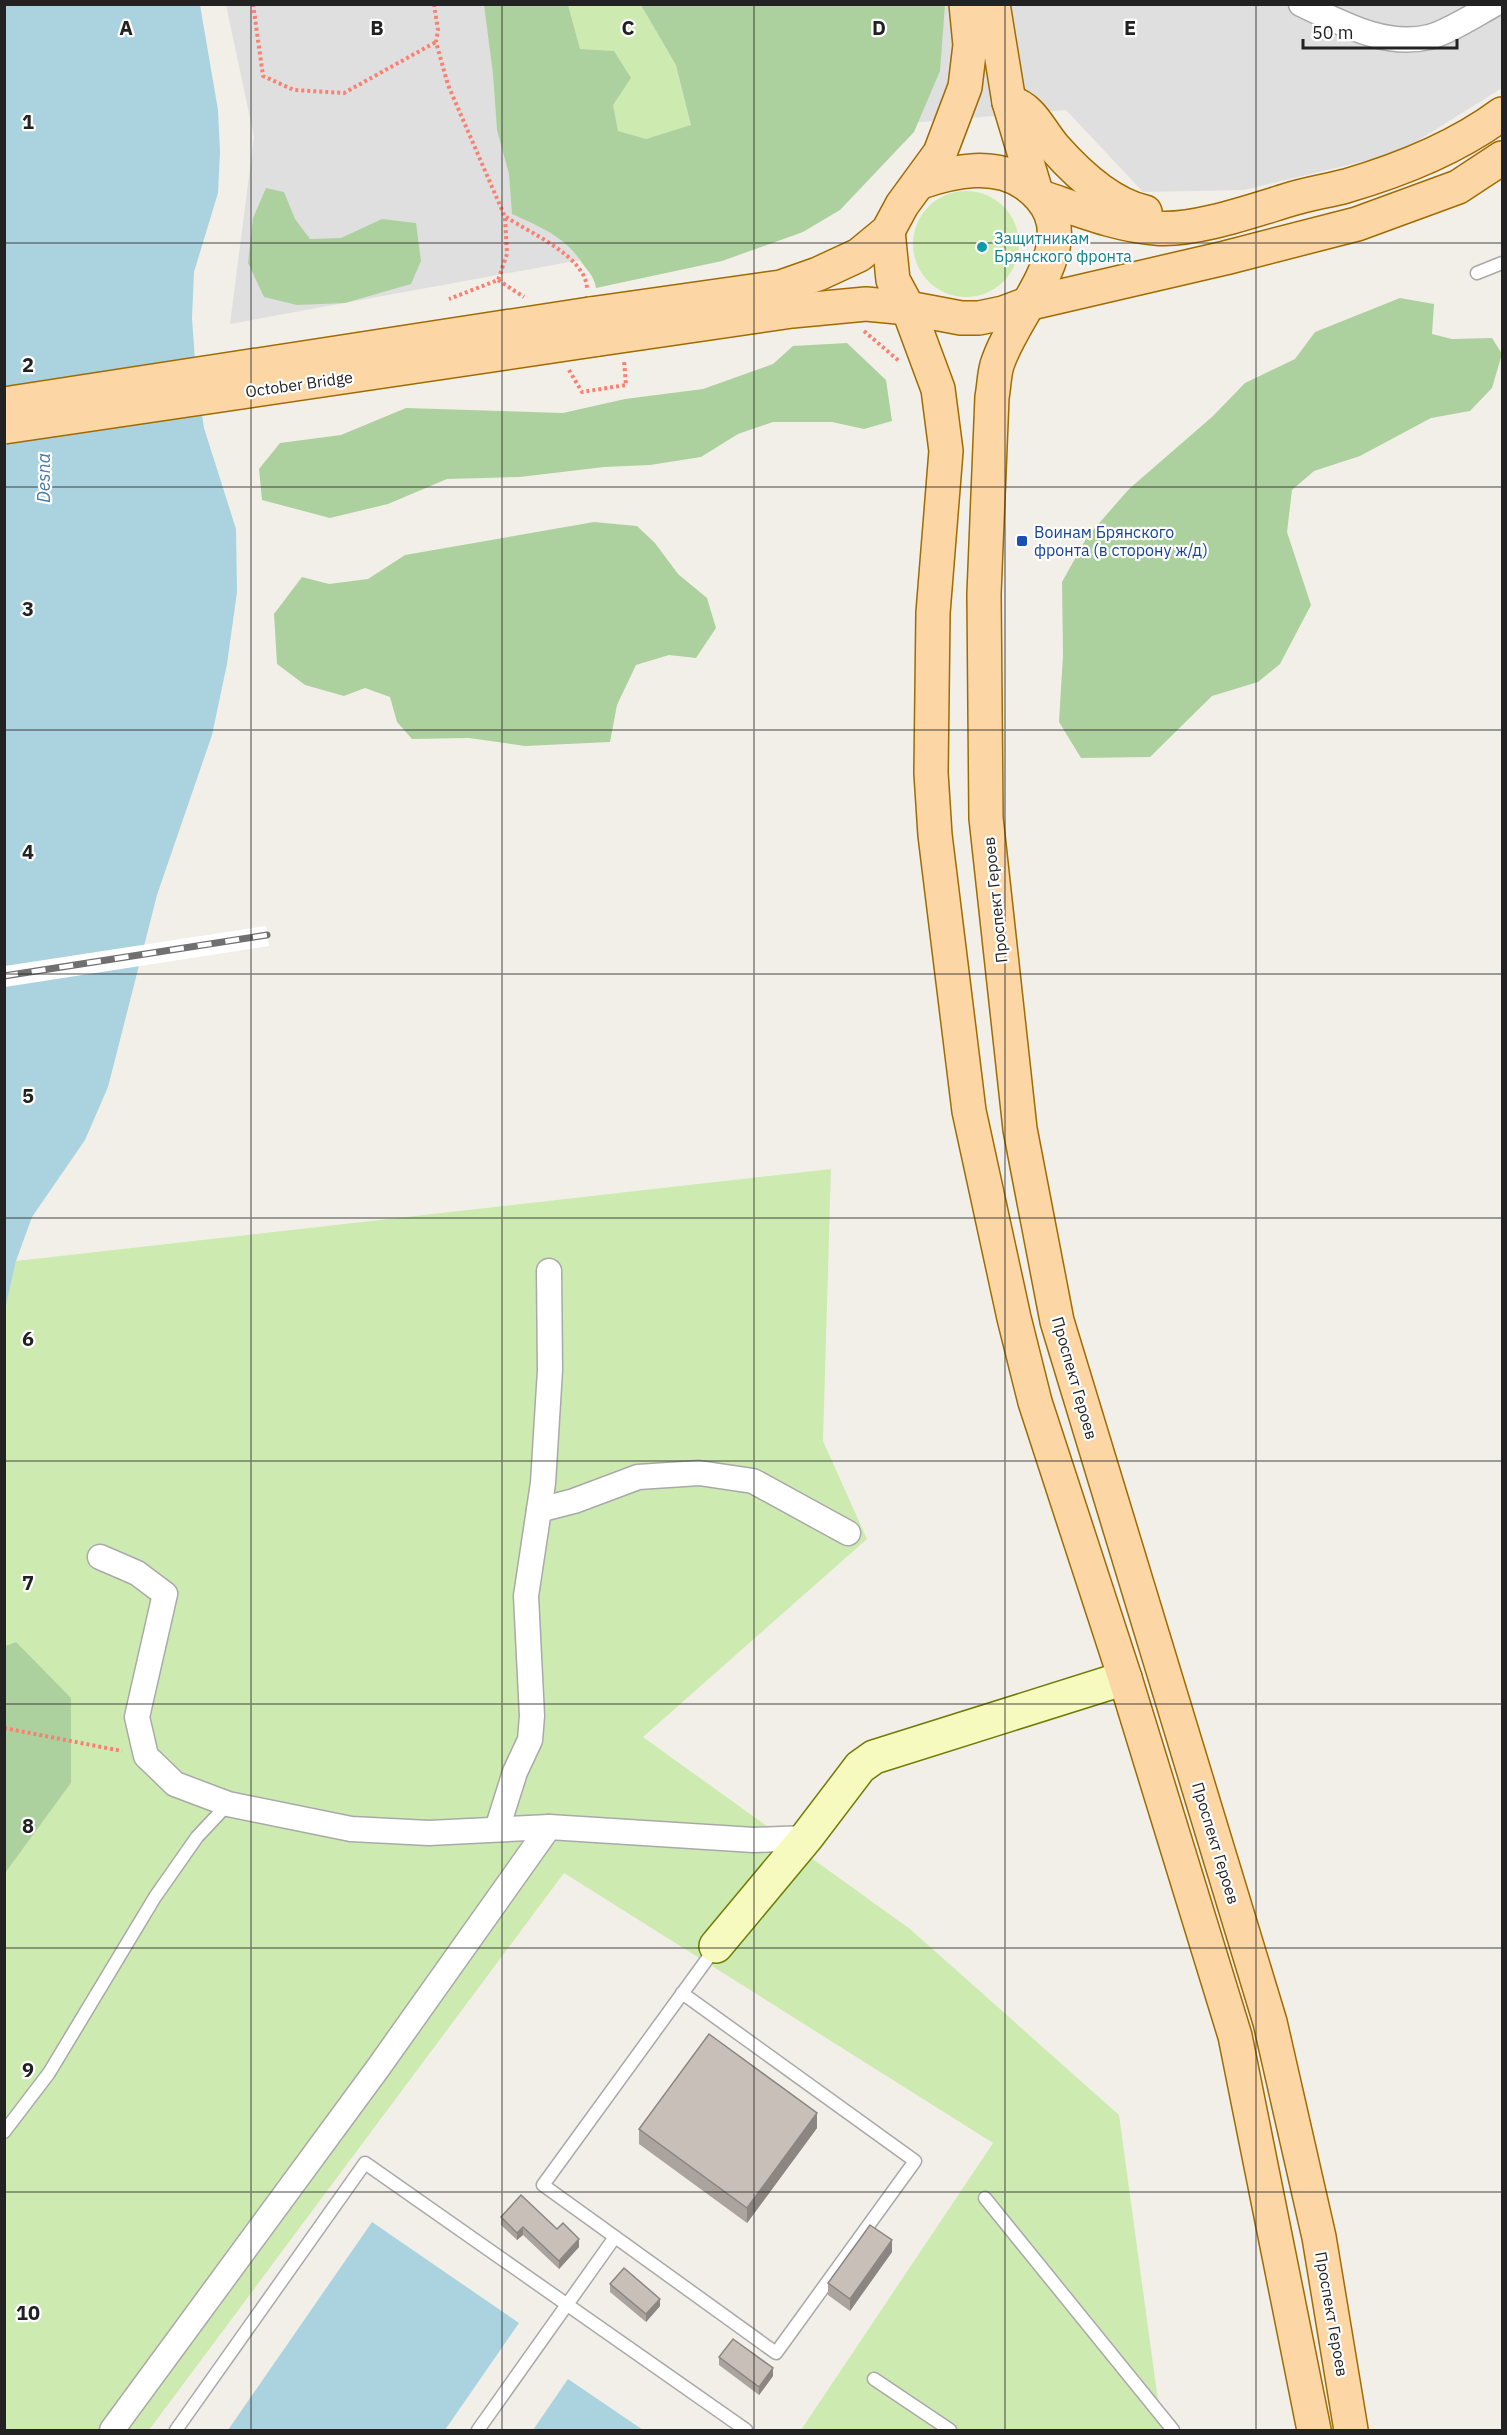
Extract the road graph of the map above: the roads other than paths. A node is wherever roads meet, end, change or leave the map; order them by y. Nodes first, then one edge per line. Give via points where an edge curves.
1 (966, 4) edge
2 (993, 4) edge
3 (1301, 4) edge
4 (1495, 4) edge
5 (1009, 102) junction
6 (1503, 114) edge
7 (1503, 158) edge
8 (921, 182) junction
9 (1038, 194) junction
10 (1259, 211) junction
11 (888, 231) junction
12 (1503, 263) edge
13 (1477, 273) dead end
14 (1027, 304) junction
15 (908, 308) junction
16 (592, 327) junction
17 (4, 404) edge
18 (4, 427) edge
19 (549, 1271) dead end
20 (538, 1510) junction
21 (848, 1533) dead end
22 (99, 1557) dead end
23 (1125, 1678) junction
24 (228, 1804) junction
25 (549, 1827) junction
26 (497, 1829) junction
27 (806, 1838) junction
28 (716, 1946) joint
29 (682, 1993) junction
30 (4, 2132) edge
31 (985, 2198) dead end
32 (615, 2237) junction
33 (567, 2305) junction
34 (874, 2379) dead end
35 (112, 2430) edge
36 (176, 2430) edge
37 (478, 2430) edge
38 (746, 2430) edge
39 (950, 2430) edge
40 (1173, 2430) edge
41 (1314, 2430) edge
42 (1351, 2430) edge

1 - 8 main road via 970,45 964,87 940,153
2 - 5 main road
3 - 4 street via 1362,32 1413,40 1431,37
5 - 9 main road
5 - 10 main road via 1027,111 1077,170 1130,207 1178,217 1241,207
6 - 10 main road via 1437,153 1388,173
7 - 14 main road via 1458,187 1357,224
8 - 9 main road via 948,173 994,171 1017,178
8 - 11 main road
9 - 10 main road via 1116,220 1156,228
9 - 14 main road via 1053,218 1056,241
11 - 15 main road via 893,280
11 - 16 main road via 859,255 781,287
12 - 13 lane
14 - 15 main road via 979,318 943,316
14 - 42 main road, Проспект Героев via 997,365 992,397 984,594 986,818 1020,1129 1057,1321 1270,2022 1319,2237
15 - 16 main road via 866,304
15 - 23 main road via 938,389 946,451 933,613 931,773 969,1111 1035,1402
16 - 17 main road, October Bridge, bridge
16 - 18 main road, October Bridge, bridge
19 - 20 street via 550,1370
20 - 21 street via 638,1477 699,1473 753,1481
20 - 26 street via 526,1596 531,1740 515,1772
22 - 24 street via 137,1573 165,1594 137,1716 146,1756 175,1784
23 - 27 street via 874,1757 860,1767
23 - 41 main road via 1235,2036
24 - 26 street via 351,1829 429,1833
24 - 30 lane via 197,1837 155,1897 49,2073
25 - 26 street
25 - 27 street via 754,1840
25 - 35 street
27 - 28 street
28 - 29 lane
29 - 32 lane via 543,2185
29 - 32 lane via 915,2161 776,2353
31 - 40 lane
32 - 33 lane
33 - 36 lane via 364,2163
33 - 37 lane
33 - 38 lane
34 - 39 lane

